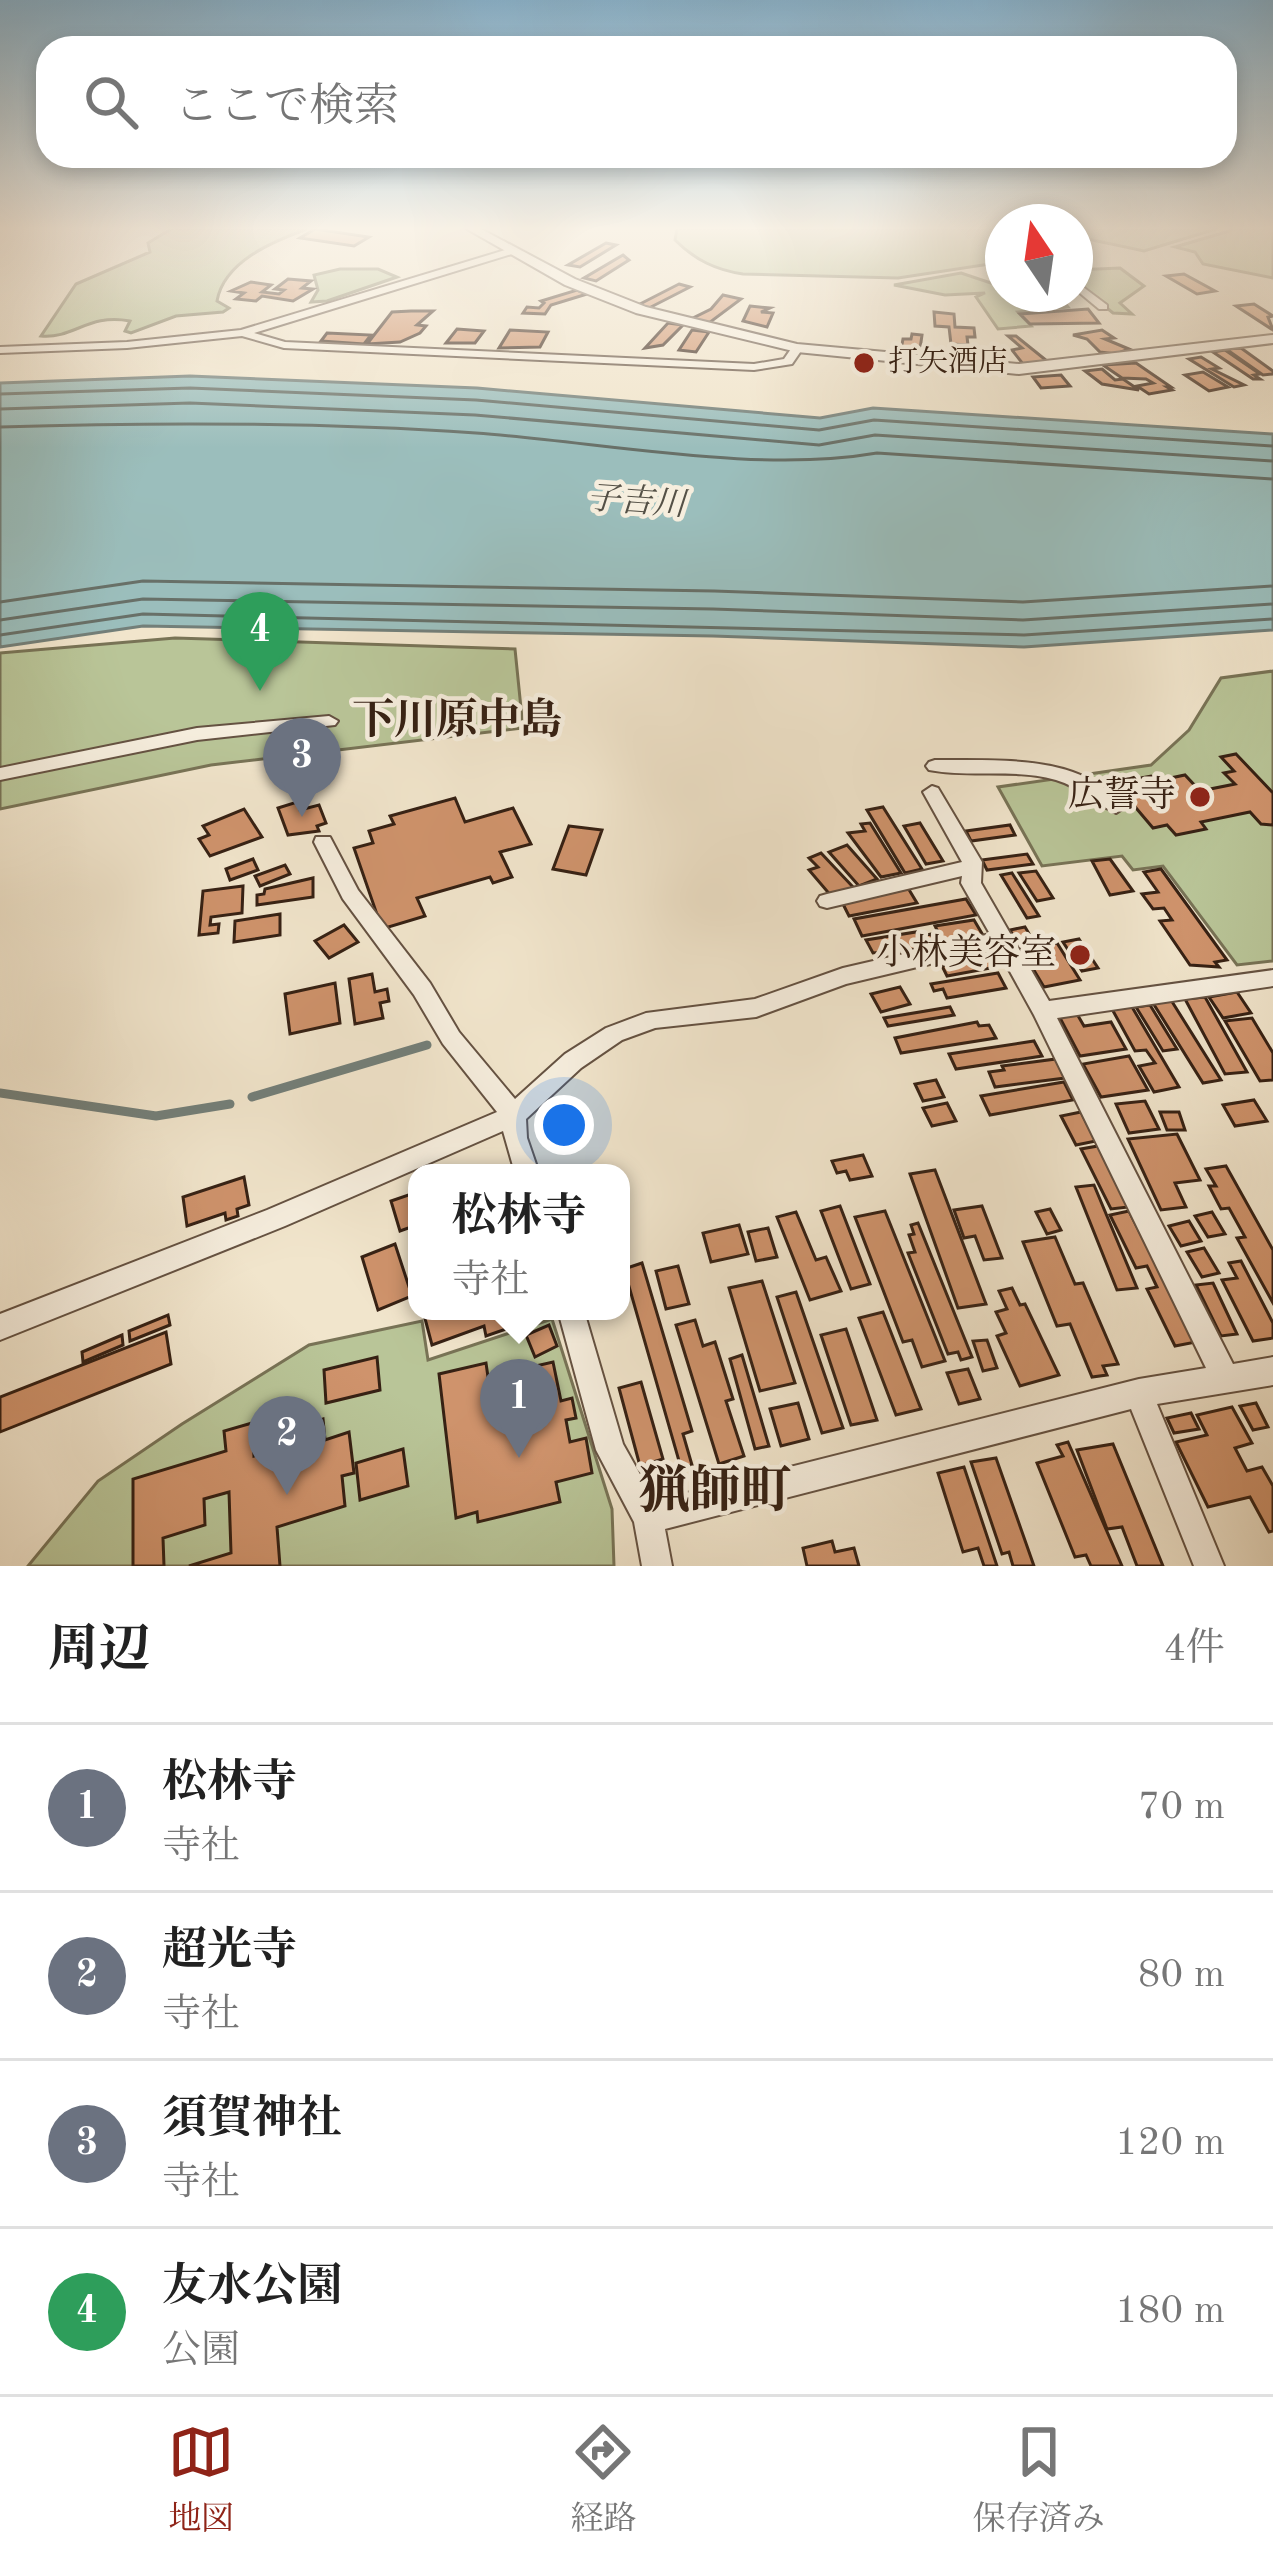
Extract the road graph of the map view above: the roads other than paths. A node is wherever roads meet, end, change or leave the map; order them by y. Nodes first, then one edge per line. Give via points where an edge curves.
1 (343, 302) edge
2 (622, 302) edge
3 (1097, 302) edge
4 (1103, 307) dead end
5 (242, 333) junction
6 (1273, 339) edge
7 (797, 348) junction
8 (0, 350) edge
9 (329, 721) dead end
10 (935, 766) dead end
11 (0, 774) edge
12 (932, 792) dead end
13 (1116, 807) dead end
14 (323, 842) dead end
15 (971, 866) junction
16 (827, 901) dead end
17 (1003, 940) junction
18 (1273, 978) edge
19 (1043, 1011) junction
20 (514, 1115) junction
21 (524, 1164) edge
22 (574, 1320) edge
23 (0, 1327) edge
24 (1273, 1371) edge
25 (1225, 1377) junction
26 (1139, 1393) junction
27 (648, 1518) junction
28 (657, 1566) edge
29 (1209, 1566) edge

1 - 5 street
2 - 7 street
3 - 4 street
5 - 7 street via 284,345 754,367 788,362
5 - 8 street
6 - 7 street via 1019,370
9 - 11 street via 197,734
10 - 13 street via 1063,771
12 - 15 street
14 - 20 street via 350,894
15 - 16 street
15 - 17 street via 970,883
17 - 19 street
17 - 20 street via 843,976 756,1008 654,1019 573,1061
18 - 19 street
19 - 25 street
20 - 21 street
20 - 23 street
22 - 27 street via 610,1450
24 - 25 street
25 - 26 street
26 - 27 street
26 - 29 street
27 - 28 street

